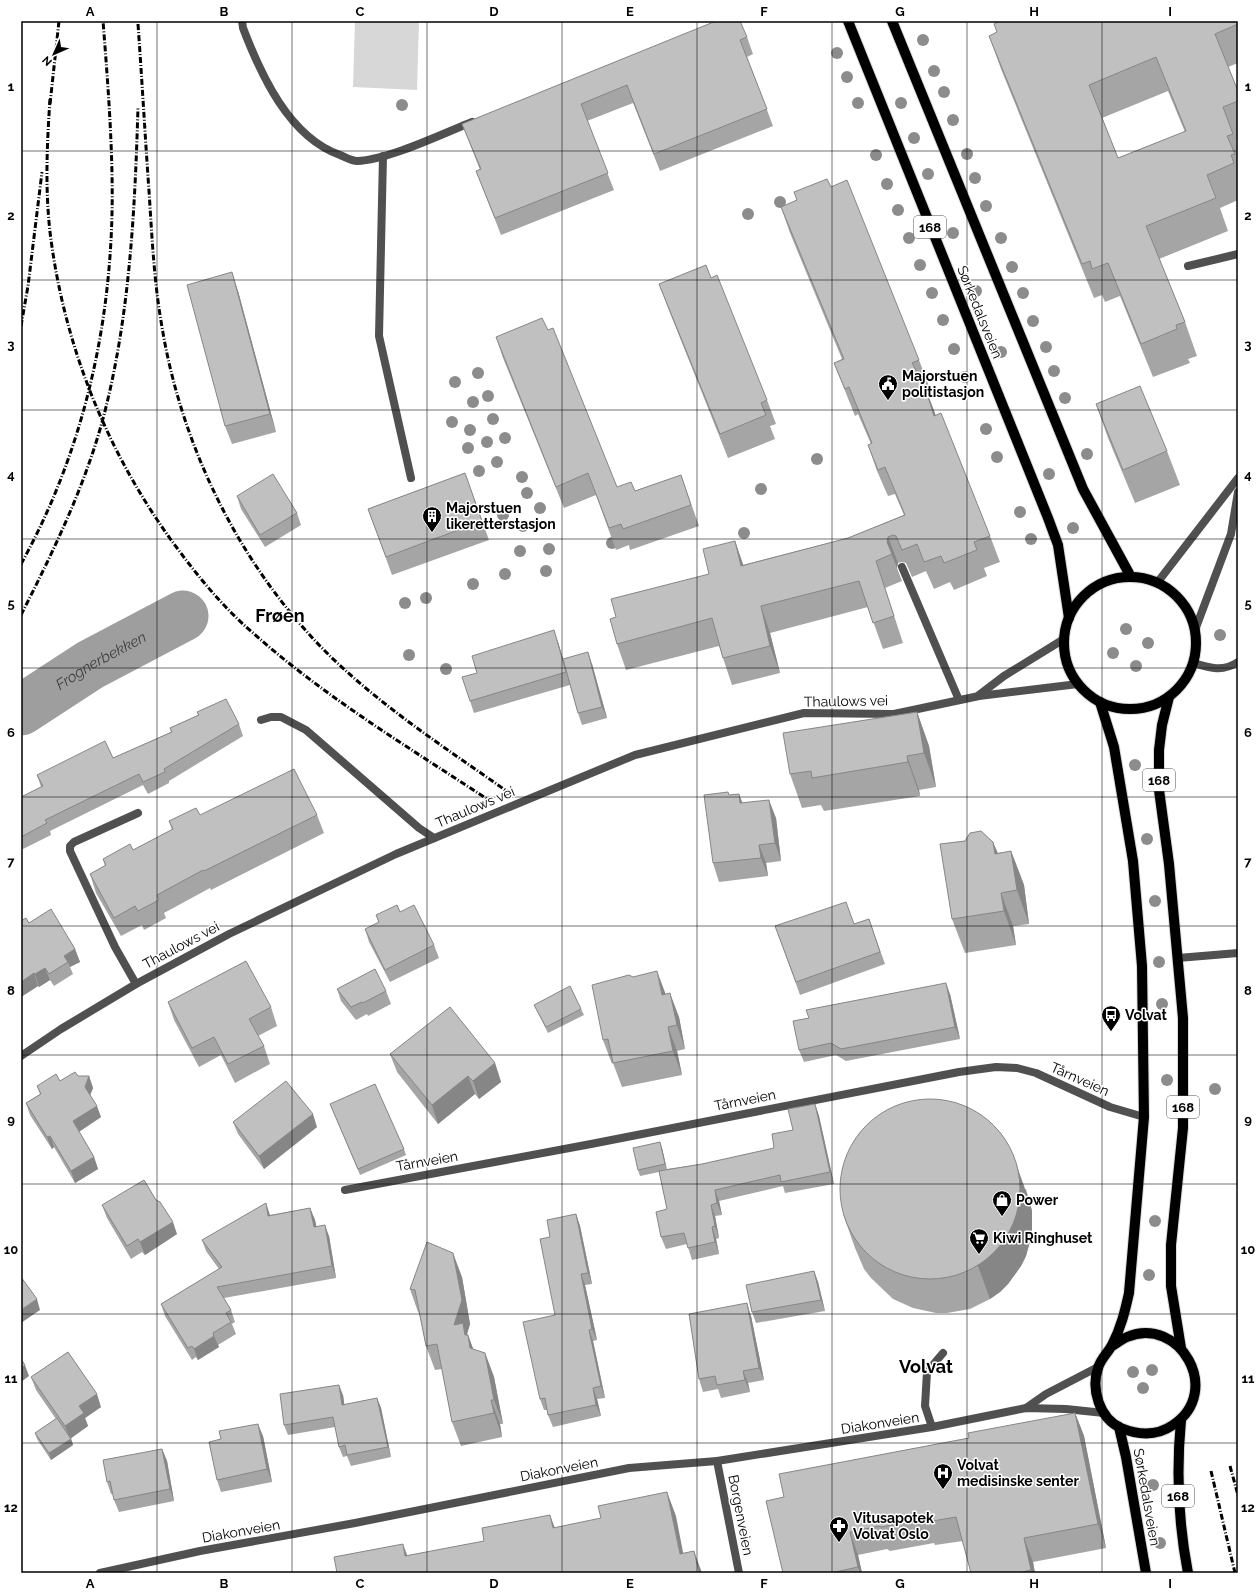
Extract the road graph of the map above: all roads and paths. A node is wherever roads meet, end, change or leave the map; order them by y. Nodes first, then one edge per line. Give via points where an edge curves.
1 (242, 21) edge
2 (848, 21) edge
3 (892, 21) edge
4 (481, 119) edge
5 (383, 156) junction
6 (1238, 254) edge
7 (1188, 266) dead end
8 (411, 478) dead end
9 (1238, 478) edge
10 (1238, 492) edge
11 (902, 567) edge
12 (1131, 577) junction
13 (1157, 583) junction
14 (1069, 618) junction
15 (1195, 630) junction
16 (1064, 639) junction
17 (1238, 662) edge
18 (1193, 663) junction
19 (1078, 684) junction
20 (978, 696) junction
21 (1169, 697) junction
22 (959, 700) junction
23 (1100, 702) junction
24 (261, 720) dead end
25 (138, 813) dead end
26 (434, 838) junction
27 (1238, 953) edge
28 (1178, 958) junction
29 (136, 984) junction
30 (21, 1056) edge
31 (1144, 1117) junction
32 (344, 1190) dead end
33 (1112, 1346) junction
34 (1181, 1348) junction
35 (944, 1353) dead end
36 (1098, 1367) junction
37 (1026, 1408) junction
38 (1104, 1414) junction
39 (1181, 1420) junction
40 (932, 1427) junction
41 (1119, 1427) junction
42 (717, 1461) junction
43 (100, 1573) edge
44 (739, 1573) edge
45 (1146, 1573) edge
46 (1188, 1573) edge

1 - 5 street via 265,81 308,136 330,152 356,161
2 - 14 main road, Sørkedalsveien / 168 via 1048,518 1059,550
3 - 12 main road, Sørkedalsveien via 1083,490
4 - 5 street
5 - 8 street via 379,336
6 - 7 street
9 - 13 street
10 - 15 street via 1232,534
11 - 22 street
12 - 13 main road
12 - 14 main road via 1112,580 1094,588 1079,601
13 - 15 main road via 1174,594 1188,610
14 - 16 main road
15 - 18 main road via 1196,647
16 - 19 main road via 1065,655
16 - 20 street, Thaulows vei via 1004,676
17 - 18 street via 1230,667 1214,670
18 - 21 main road via 1184,682
19 - 20 street, Thaulows vei
19 - 23 main road
20 - 22 street, Thaulows vei
21 - 23 main road via 1147,707 1123,709
21 - 28 main road, 168 via 1160,744 1159,790
22 - 26 street, Thaulows vei via 894,714 804,713 635,754
23 - 31 main road via 1114,747 1132,861 1142,966
24 - 26 street via 281,717 306,730 419,828
25 - 29 street via 70,846 70,851 115,947
26 - 29 street, Thaulows vei via 229,934
27 - 28 street
28 - 34 main road, 168 via 1183,1018 1182,1128 1171,1245 1171,1286
29 - 30 street, Thaulows vei
31 - 32 street, Tårnveien via 1110,1107 1036,1073 1017,1068 996,1067
31 - 33 main road via 1129,1293 1123,1319
33 - 34 main road via 1128,1336 1147,1334 1165,1338
33 - 36 main road
34 - 39 main road via 1190,1361 1195,1376 1195,1392 1190,1407
35 - 40 street via 927,1372 925,1406
36 - 37 street, Diakonveien via 1046,1394
36 - 38 main road via 1095,1391
37 - 38 street, Diakonveien via 1066,1409
37 - 40 street, Diakonveien
38 - 41 main road
39 - 41 main road via 1167,1429 1151,1434 1134,1433
39 - 46 main road, Sørkedalsveien / 168 via 1178,1451 1179,1521
40 - 42 street, Diakonveien
41 - 45 main road, Sørkedalsveien
42 - 43 street, Diakonveien via 629,1468 363,1522 200,1551
42 - 44 street, Borgenveien

